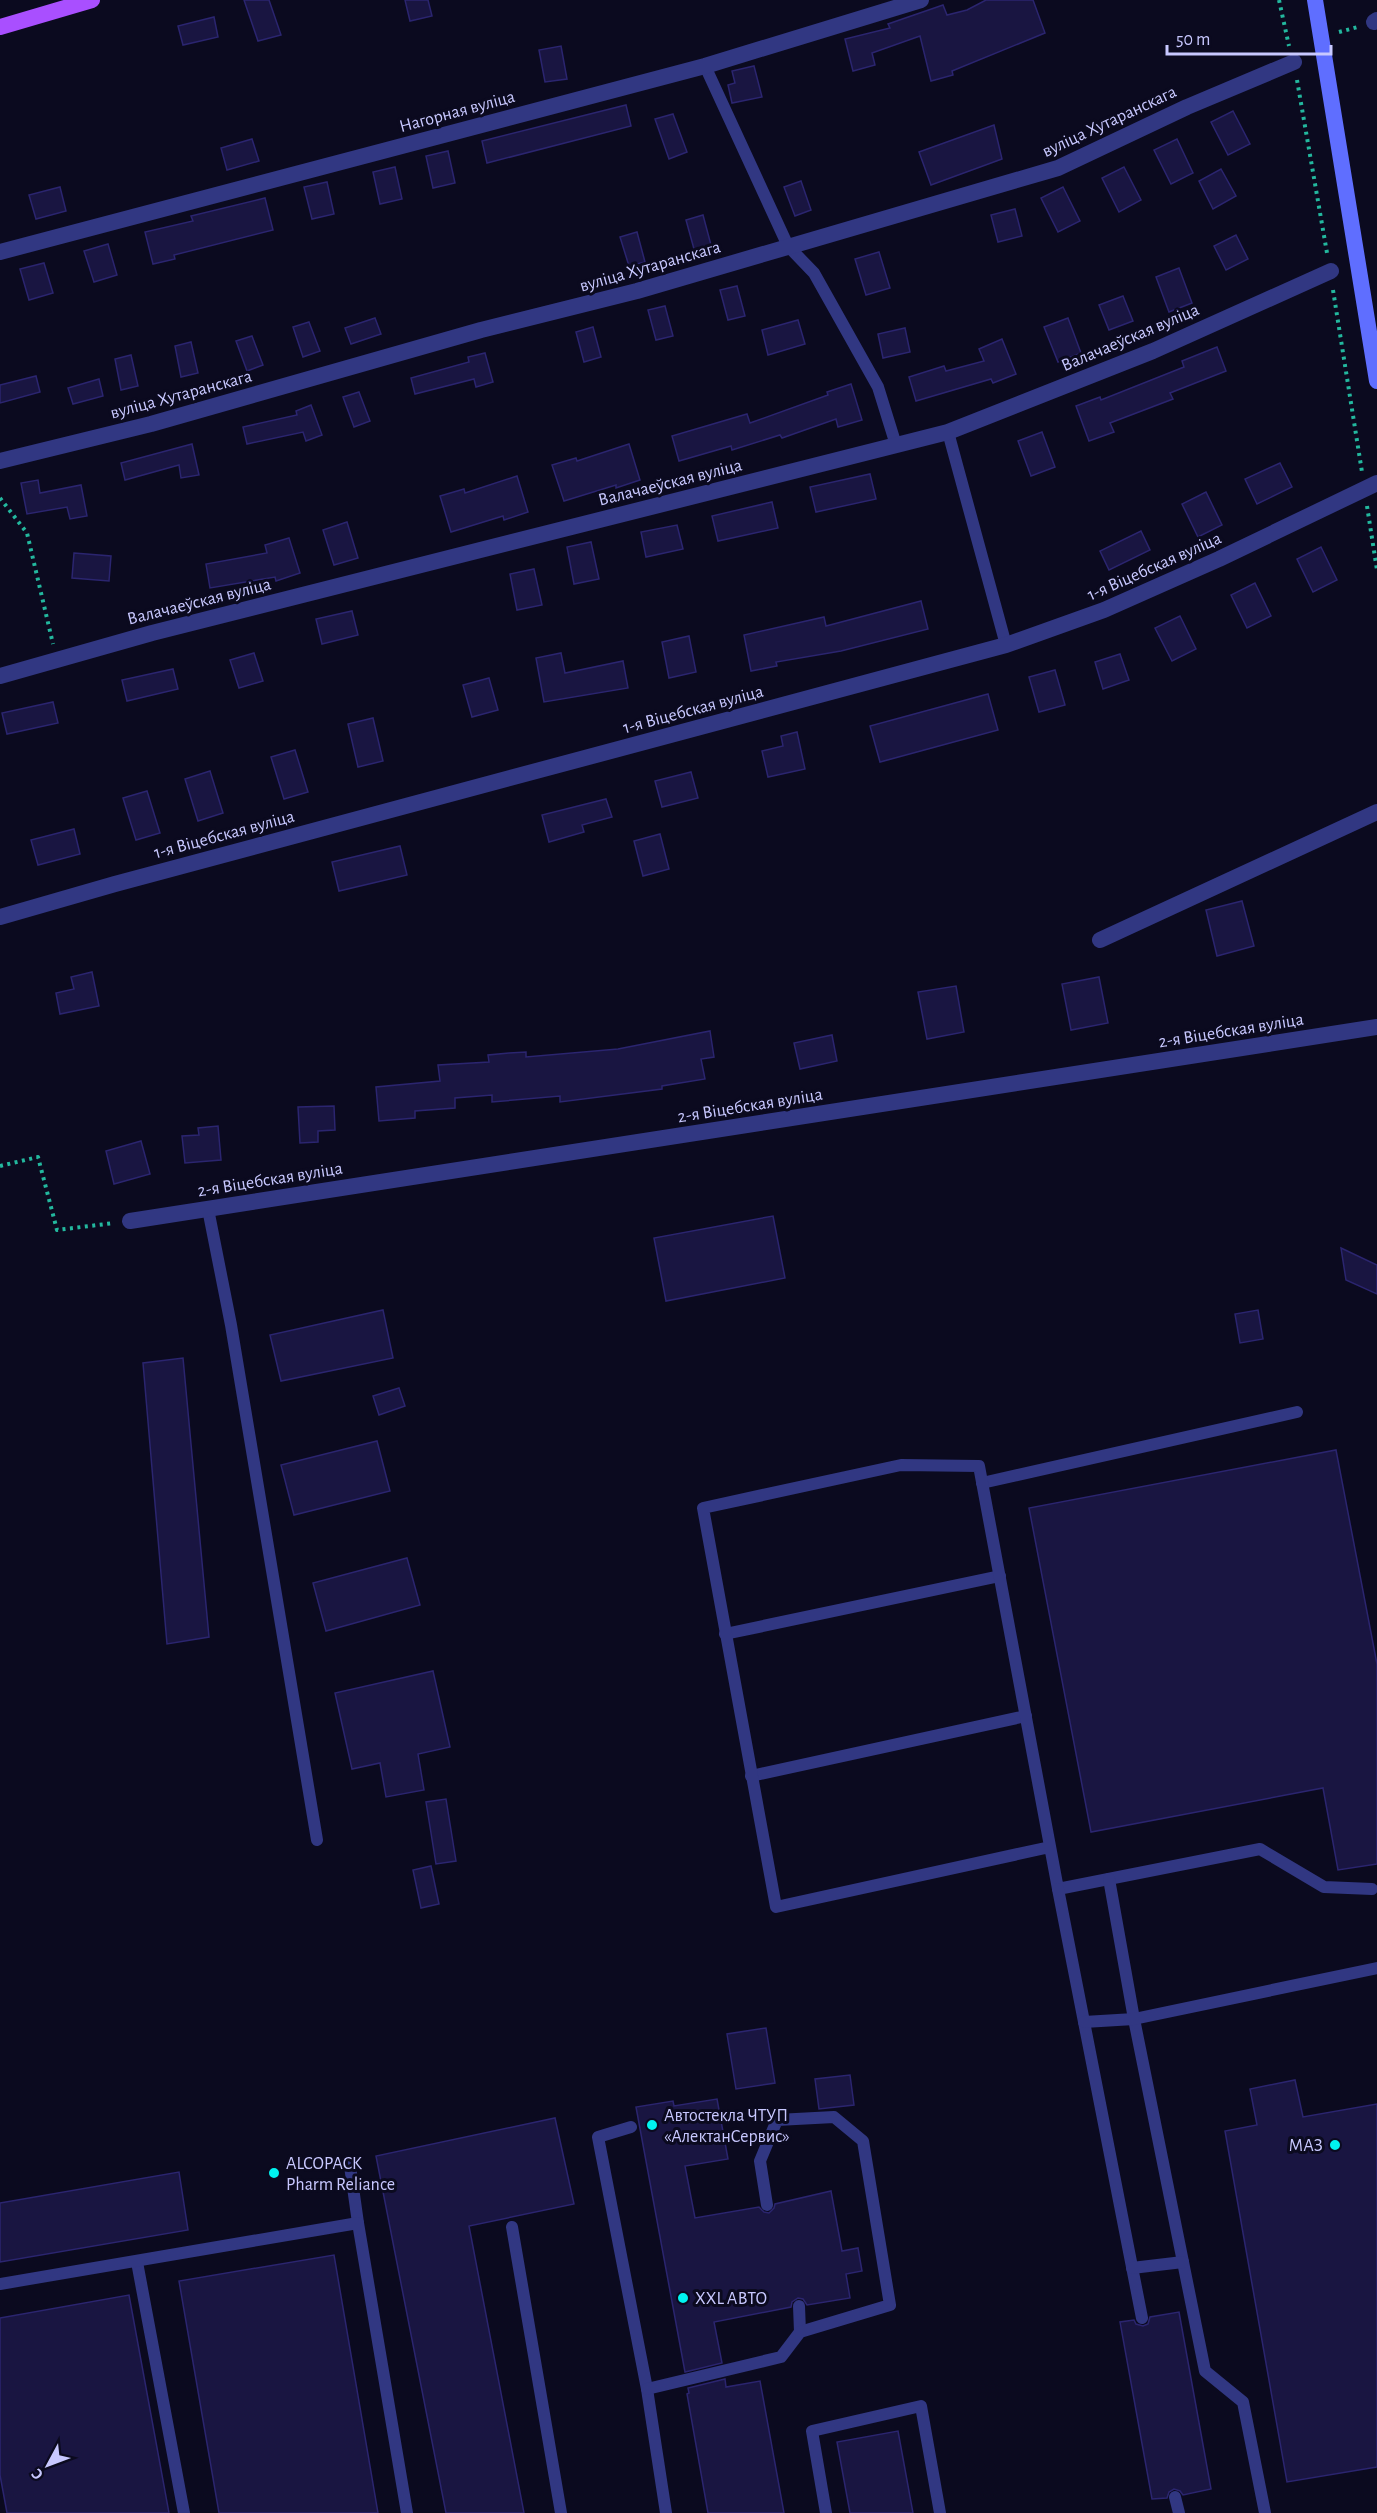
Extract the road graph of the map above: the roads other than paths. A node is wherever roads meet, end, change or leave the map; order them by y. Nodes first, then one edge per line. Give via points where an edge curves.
1 (92, 0) edge
2 (921, 0) edge
3 (1315, 0) edge
4 (0, 27) edge
5 (1294, 62) road end
6 (705, 66) junction
7 (788, 246) junction
8 (0, 252) edge
9 (1330, 271) road end
10 (1377, 381) edge
11 (948, 432) junction
12 (896, 446) junction
13 (0, 460) edge
14 (1371, 486) edge
15 (1006, 645) junction
16 (0, 676) edge
17 (1377, 812) edge
18 (0, 917) edge
19 (1100, 940) dead end
20 (1377, 1027) edge
21 (208, 1209) junction
22 (130, 1221) road end
23 (1298, 1412) dead end
24 (982, 1483) junction
25 (999, 1576) junction
26 (725, 1634) junction
27 (1026, 1716) junction
28 (751, 1776) junction
29 (317, 1839) dead end
30 (1050, 1847) junction
31 (1109, 1879) junction
32 (1058, 1889) junction
33 (1372, 1889) dead end
34 (1377, 1968) edge
35 (1134, 2019) junction
36 (1084, 2022) junction
37 (631, 2127) dead end
38 (350, 2166) dead end
39 (767, 2205) dead end
40 (358, 2223) junction
41 (512, 2227) dead end
42 (137, 2262) junction
43 (1183, 2262) junction
44 (1132, 2268) junction
45 (0, 2284) edge
46 (799, 2306) dead end
47 (1142, 2319) dead end
48 (800, 2332) junction
49 (647, 2389) junction
50 (1175, 2497) dead end
51 (184, 2513) edge
52 (407, 2513) edge
53 (561, 2513) edge
54 (666, 2513) edge
55 (826, 2513) edge
56 (940, 2513) edge
57 (1179, 2513) edge
58 (1265, 2513) edge

1 - 4 main road
2 - 6 street, Нагорная вуліца
3 - 10 main road
5 - 7 street, вуліца Хутаранскага via 1058,168
6 - 7 lane
6 - 8 street, Нагорная вуліца
7 - 12 lane via 814,273 878,387
7 - 13 street, вуліца Хутаранскага via 151,424
9 - 11 street, Валачаеўская вуліца via 1153,351
11 - 12 street, Валачаеўская вуліца
11 - 15 lane
12 - 16 street, Валачаеўская вуліца via 152,633
14 - 15 street, 1-я Віцебская вуліца via 1104,610
15 - 18 street, 1-я Віцебская вуліца
17 - 19 street
20 - 21 street, 2-я Віцебская вуліца
21 - 22 street, 2-я Віцебская вуліца
21 - 29 lane
23 - 24 lane
24 - 25 lane
24 - 26 lane via 979,1466 901,1465 703,1508
25 - 26 lane
25 - 27 lane
26 - 28 lane
27 - 28 lane
27 - 30 lane
28 - 30 lane via 776,1907
30 - 32 lane
31 - 32 lane
31 - 33 lane via 1260,1849 1324,1887
31 - 35 lane
32 - 36 lane
34 - 35 lane
35 - 36 lane
35 - 43 lane
36 - 44 lane
37 - 49 lane via 598,2137
38 - 40 lane
39 - 48 lane via 760,2161 777,2120 834,2117 863,2141 890,2305
40 - 42 lane
40 - 52 lane
41 - 53 lane
42 - 45 lane
42 - 51 lane
43 - 44 lane
43 - 58 lane via 1205,2371 1243,2402
44 - 47 lane
46 - 48 lane
48 - 49 lane via 781,2357
49 - 54 lane
50 - 57 lane
55 - 56 lane via 812,2431 921,2406

